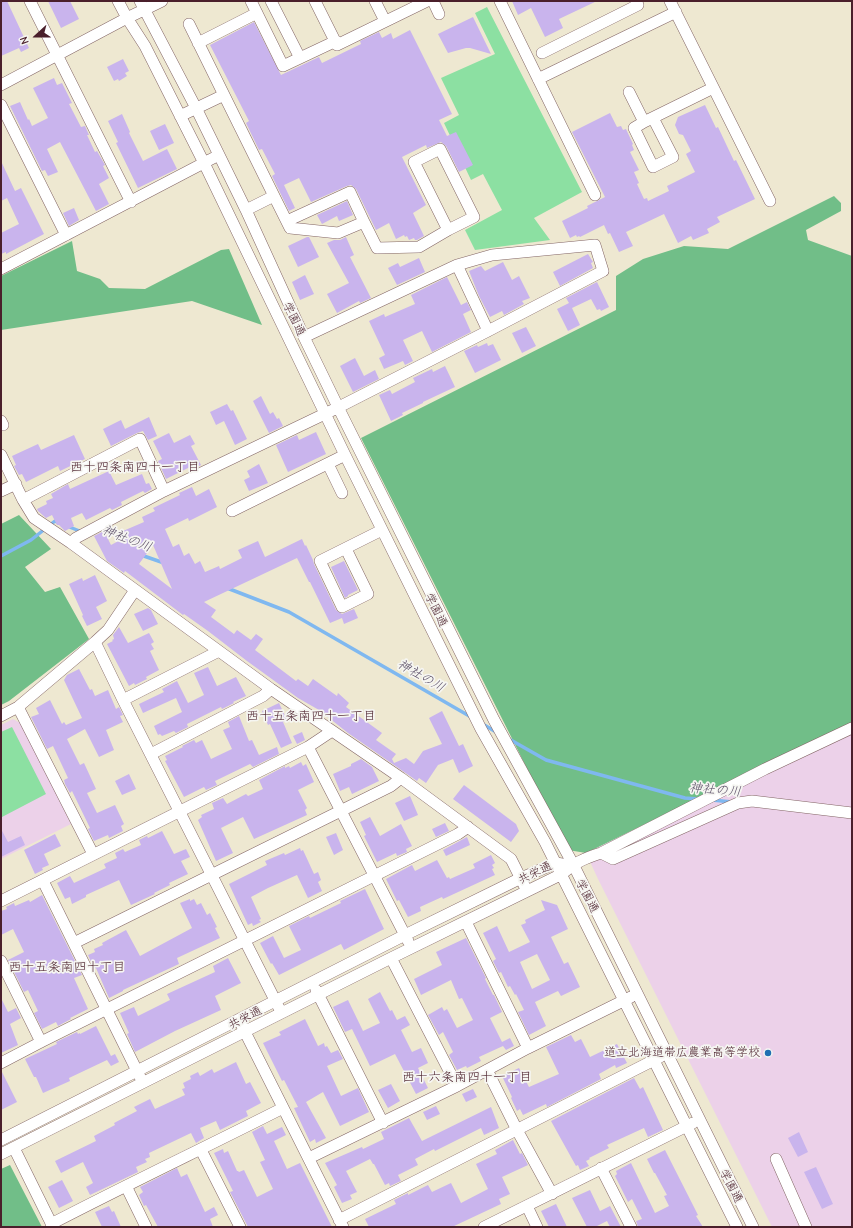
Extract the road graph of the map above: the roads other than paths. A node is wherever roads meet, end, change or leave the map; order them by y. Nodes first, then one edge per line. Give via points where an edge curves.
1 (30, 1) edge
2 (118, 1) edge
3 (162, 1) edge
4 (251, 1) edge
5 (271, 1) edge
6 (315, 1) edge
7 (375, 1) edge
8 (427, 1) edge
9 (433, 1) edge
10 (500, 1) edge
11 (636, 1) edge
12 (670, 1) edge
13 (142, 5) edge
14 (676, 12) junction
15 (257, 13) junction
16 (439, 14) dead end
17 (279, 17) junction
18 (126, 18) junction
19 (385, 21) junction
20 (189, 24) dead end
21 (262, 25) junction
22 (336, 41) junction
23 (198, 43) junction
24 (542, 53) dead end
25 (57, 56) junction
26 (300, 58) junction
27 (538, 79) junction
28 (1, 86) edge
29 (713, 88) junction
30 (629, 92) dead end
31 (224, 95) junction
32 (1, 105) edge
33 (196, 108) junction
34 (180, 116) junction
35 (219, 155) junction
36 (204, 163) junction
37 (595, 195) dead end
38 (274, 196) junction
39 (770, 201) dead end
40 (131, 202) junction
41 (246, 210) junction
42 (287, 221) junction
43 (364, 222) junction
44 (448, 230) junction
45 (66, 235) junction
46 (457, 265) junction
47 (1, 269) edge
48 (488, 332) junction
49 (304, 337) junction
50 (338, 407) junction
51 (325, 413) junction
52 (345, 454) junction
53 (1, 455) edge
54 (328, 464) junction
55 (16, 484) junction
56 (1, 491) edge
57 (164, 491) junction
58 (342, 493) dead end
59 (23, 500) junction
60 (232, 511) dead end
61 (382, 530) junction
62 (71, 543) junction
63 (346, 549) junction
64 (135, 590) junction
65 (95, 642) junction
66 (219, 651) junction
67 (271, 689) junction
68 (123, 700) junction
69 (18, 707) junction
70 (1, 716) edge
71 (852, 728) edge
72 (332, 731) junction
73 (308, 747) junction
74 (151, 754) junction
75 (401, 778) junction
76 (340, 810) junction
77 (180, 813) junction
78 (852, 813) edge
79 (468, 827) junction
80 (601, 853) junction
81 (93, 854) junction
82 (556, 863) junction
83 (573, 864) junction
84 (562, 874) junction
85 (212, 875) junction
86 (374, 876) junction
87 (521, 878) junction
88 (43, 881) junction
89 (527, 891) junction
90 (1, 901) edge
91 (466, 922) junction
92 (405, 936) junction
93 (244, 940) junction
94 (74, 943) junction
95 (412, 948) junction
96 (391, 958) junction
97 (1, 961) edge
98 (312, 983) junction
99 (637, 994) junction
100 (319, 996) junction
101 (624, 1000) junction
102 (276, 1001) junction
103 (107, 1009) junction
104 (282, 1014) junction
105 (239, 1020) junction
106 (246, 1032) junction
107 (41, 1042) junction
108 (528, 1048) junction
109 (666, 1054) junction
110 (653, 1060) junction
111 (1, 1063) edge
112 (488, 1070) junction
113 (137, 1071) junction
114 (143, 1083) junction
115 (457, 1086) junction
116 (283, 1108) junction
117 (699, 1120) junction
118 (383, 1123) junction
119 (687, 1126) junction
120 (517, 1130) junction
121 (1, 1139) edge
122 (201, 1150) junction
123 (8, 1151) edge
124 (309, 1158) junction
125 (776, 1160) dead end
126 (601, 1168) junction
127 (126, 1186) junction
128 (552, 1194) junction
129 (527, 1206) junction
130 (341, 1223) edge
131 (52, 1225) edge
132 (146, 1227) edge
133 (240, 1227) edge
134 (484, 1227) edge
135 (537, 1227) edge
136 (630, 1227) edge
137 (737, 1227) edge
138 (753, 1227) edge
139 (806, 1227) edge

1 - 25 street
2 - 18 street, 学園通
3 - 13 street
4 - 15 street
5 - 17 street
6 - 22 street
7 - 19 street
8 - 19 street
9 - 16 street
10 - 27 street
11 - 24 street via 638,5
12 - 14 street
13 - 18 street
13 - 33 street, 学園通
14 - 27 street
14 - 29 street
15 - 21 street
15 - 23 street
17 - 21 street
17 - 26 street
18 - 25 street
18 - 34 street, 学園通 via 145,46
19 - 22 street via 338,45
20 - 23 street
21 - 26 street via 283,66
22 - 26 street
23 - 31 street
25 - 28 street
25 - 40 street
27 - 37 street
29 - 30 street via 649,120
29 - 39 street
31 - 33 street
31 - 38 street
32 - 45 street
33 - 34 street
33 - 35 street, 学園通
34 - 36 street, 学園通
35 - 36 street
35 - 41 street, 学園通
36 - 40 street
36 - 51 street, 学園通
38 - 41 street
38 - 42 street
40 - 45 street
41 - 49 street, 学園通
42 - 43 street via 290,228 338,233
42 - 43 street via 350,192
43 - 44 street via 376,248 419,246
44 - 44 street via 474,217 440,148 414,162
45 - 47 street
46 - 48 street
46 - 48 street via 492,255 595,245 603,271
46 - 49 street
48 - 50 street
49 - 50 street, 学園通
50 - 51 street
50 - 83 street, 学園通 via 494,720
51 - 52 street, 学園通
51 - 57 street
52 - 54 street
52 - 61 street, 学園通
53 - 55 street
54 - 58 street
54 - 60 street
55 - 56 street
55 - 59 street
57 - 59 street via 140,439
57 - 62 street
59 - 62 street via 34,518
61 - 63 street
61 - 82 street, 学園通 via 481,729
62 - 64 street
63 - 63 street via 368,594 342,607 320,562
64 - 65 street via 108,630
64 - 66 street
65 - 68 street
65 - 69 street
66 - 67 street
66 - 68 street
67 - 72 street
67 - 74 street via 263,696
68 - 74 street
69 - 70 street
69 - 81 street
71 - 80 street via 765,769
72 - 73 street
72 - 75 street
73 - 76 street
73 - 77 street
74 - 77 street
75 - 76 street via 391,786
75 - 79 street
76 - 85 street
76 - 86 street
77 - 81 street
77 - 85 street
78 - 80 street via 752,801 738,803 613,859
79 - 86 street
79 - 87 street via 511,859
80 - 83 street
81 - 88 street
82 - 83 street, 共栄通
82 - 84 street, 学園通
82 - 87 street, 共栄通
83 - 84 street, 共栄通
83 - 99 street, 学園通
84 - 89 street, 共栄通
84 - 101 street, 学園通
85 - 93 street
85 - 94 street
86 - 92 street
86 - 93 street
87 - 89 street
87 - 92 street, 共栄通
88 - 90 street
88 - 94 street
89 - 91 street, 共栄通
91 - 95 street, 共栄通
91 - 108 street
92 - 95 street
92 - 98 street, 共栄通
93 - 102 street
93 - 103 street
94 - 103 street
95 - 96 street, 共栄通
96 - 100 street, 共栄通
96 - 115 street
97 - 107 street
98 - 100 street
98 - 102 street, 共栄通
99 - 101 street
99 - 109 street, 学園通
100 - 104 street, 共栄通
100 - 118 street
101 - 108 street
101 - 110 street, 学園通
102 - 104 street
102 - 105 street, 共栄通
103 - 107 street
103 - 113 street
104 - 106 street, 共栄通
105 - 106 street
105 - 113 street, 共栄通
106 - 114 street, 共栄通
106 - 116 street
107 - 111 street
108 - 112 street
109 - 110 street
109 - 117 street, 学園通
110 - 119 street, 学園通
110 - 120 street
112 - 115 street
112 - 120 street
113 - 114 street
113 - 121 street, 共栄通
114 - 123 street, 共栄通
115 - 118 street
116 - 122 street
116 - 124 street
117 - 119 street
117 - 138 street, 学園通
118 - 124 street
119 - 126 street
119 - 137 street, 学園通
120 - 128 street
120 - 130 street
121 - 123 street
122 - 127 street
122 - 133 street
123 - 131 street
124 - 130 street
125 - 139 street
126 - 128 street
126 - 136 street
127 - 131 street
127 - 132 street
128 - 129 street
129 - 134 street
129 - 135 street

